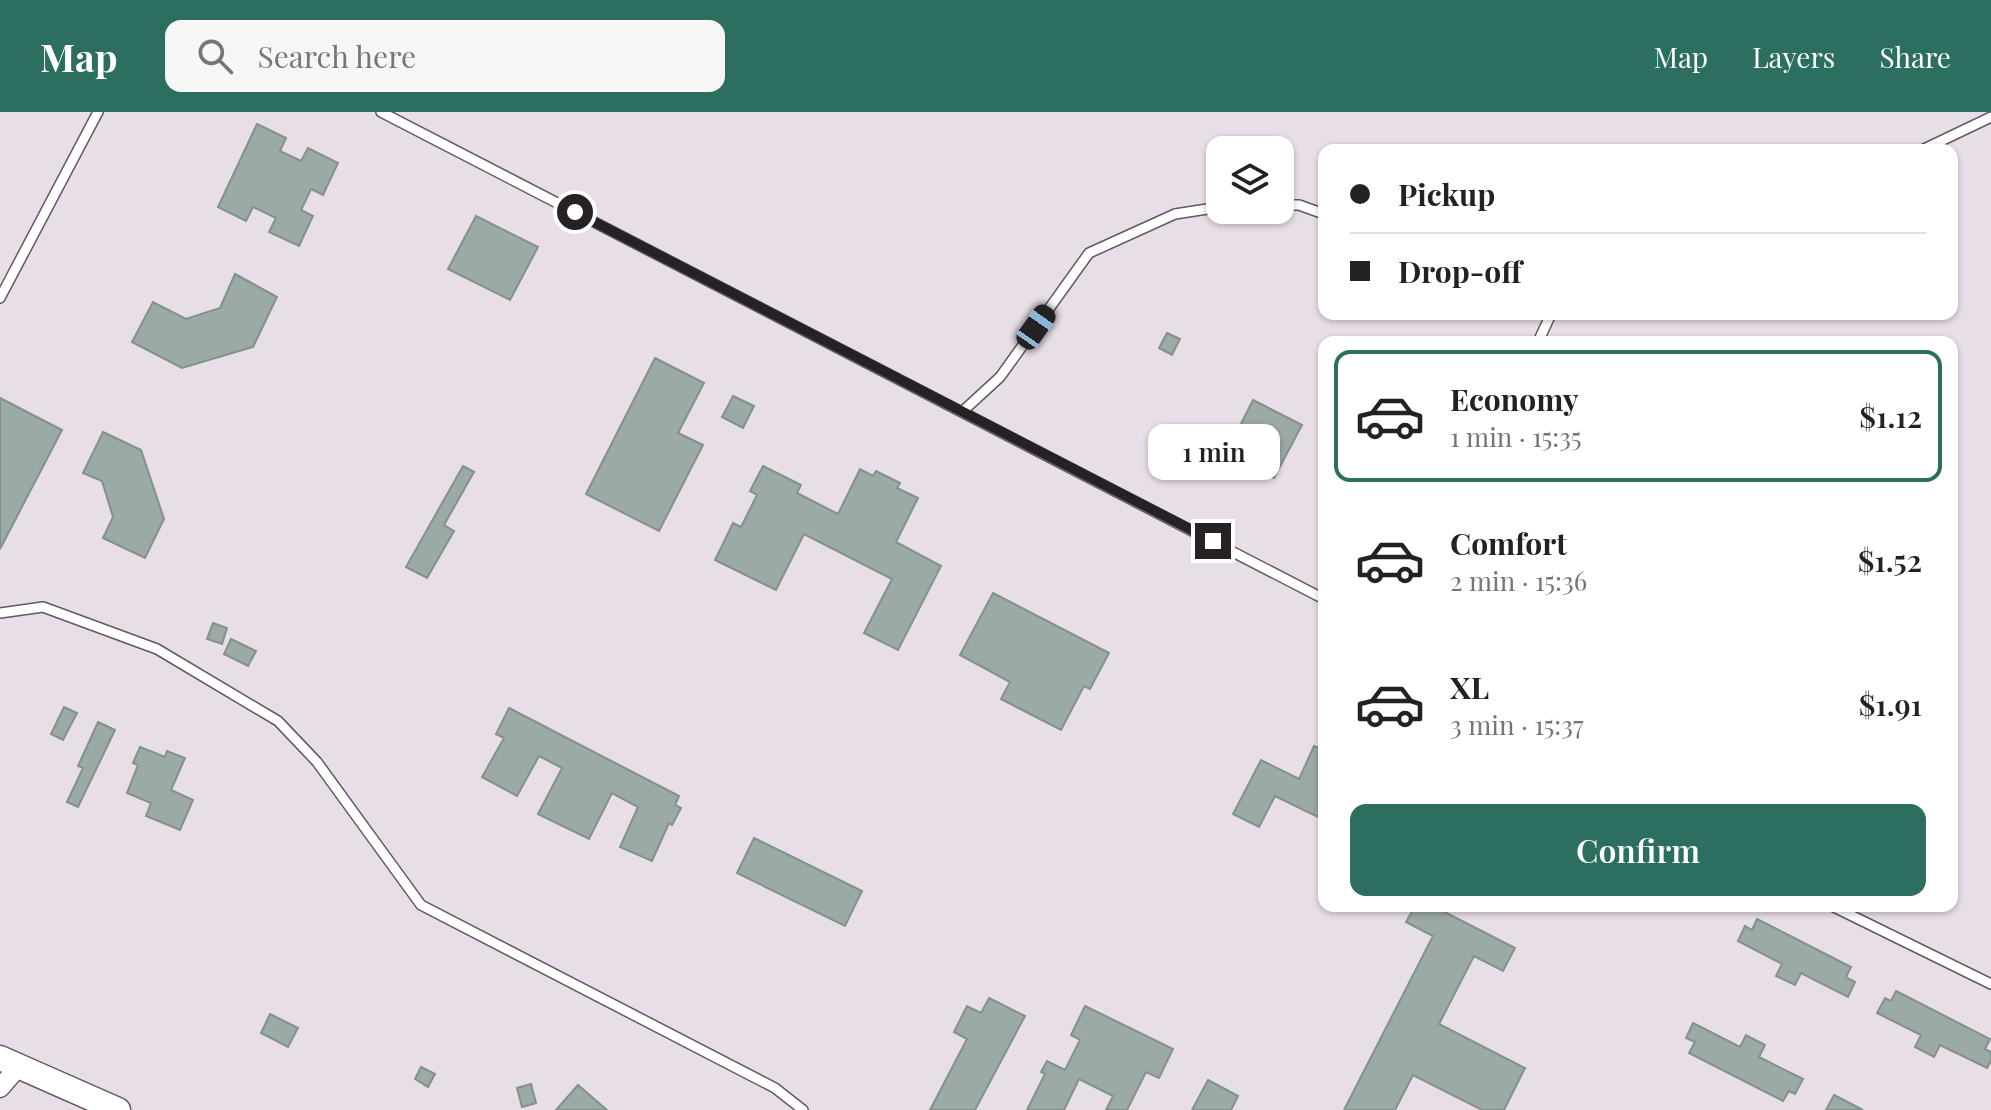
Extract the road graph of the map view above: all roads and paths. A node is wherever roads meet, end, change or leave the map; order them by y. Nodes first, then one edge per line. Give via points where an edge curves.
1 (98, 112) edge
2 (381, 112) edge
3 (1991, 117) edge
4 (1935, 144) edge
5 (1294, 205) edge
6 (1206, 209) edge
7 (1318, 212) edge
8 (0, 298) edge
9 (963, 411) junction
10 (1318, 596) edge
11 (0, 613) edge
12 (1844, 912) edge
13 (1991, 984) edge
14 (9, 1062) edge
15 (0, 1088) edge
16 (118, 1110) edge
17 (803, 1110) edge

1 - 8 lane
2 - 9 lane
3 - 4 lane
5 - 7 lane
6 - 9 lane via 1175,214 1089,253 1000,377
9 - 10 lane
11 - 17 lane via 43,607 157,649 278,721 317,762 421,905 775,1088
12 - 13 lane
14 - 15 street
14 - 16 main road

